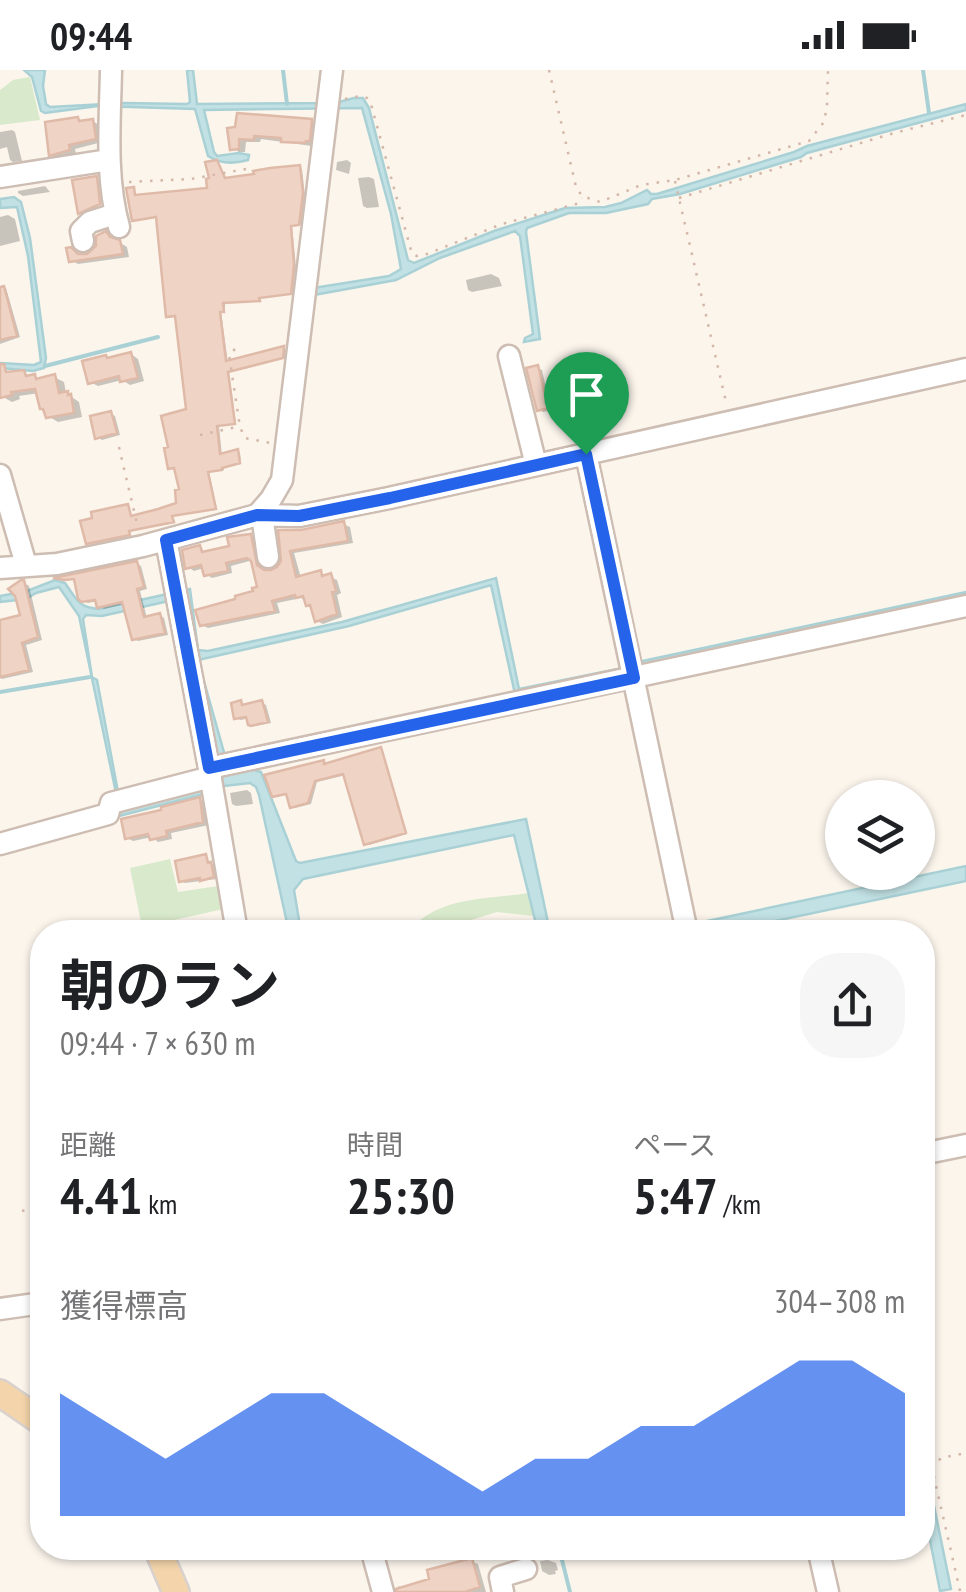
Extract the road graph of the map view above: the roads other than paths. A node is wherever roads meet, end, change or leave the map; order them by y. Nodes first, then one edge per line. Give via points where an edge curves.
1 (111, 70) edge
2 (332, 70) edge
3 (0, 153) edge
4 (109, 160) junction
5 (3, 176) edge
6 (82, 241) dead end
7 (509, 356) dead end
8 (966, 369) edge
9 (586, 454) junction
10 (536, 465) junction
11 (0, 475) edge
12 (260, 515) junction
13 (166, 540) junction
14 (268, 557) dead end
15 (26, 565) junction
16 (0, 568) edge
17 (966, 606) edge
18 (634, 678) junction
19 (210, 772) junction
20 (0, 844) edge
21 (235, 920) edge
22 (685, 920) edge
23 (966, 1145) edge
24 (935, 1151) edge
25 (30, 1305) edge
26 (0, 1309) edge
27 (0, 1393) edge
28 (30, 1414) edge
29 (161, 1560) edge
30 (374, 1560) edge
31 (821, 1560) edge
32 (526, 1570) dead end
33 (176, 1592) edge
34 (383, 1592) edge
35 (503, 1592) edge
36 (828, 1592) edge

1 - 4 street
2 - 12 street via 282,480
3 - 5 street
4 - 5 street
4 - 6 street via 117,220 90,222
7 - 10 street
8 - 9 street
9 - 10 street
9 - 18 street
10 - 12 street via 299,516
11 - 15 street
12 - 13 street
12 - 14 street
13 - 15 street
13 - 19 street
15 - 16 street
17 - 18 street
18 - 19 street
18 - 22 street
19 - 20 street via 111,803 108,814
19 - 21 street
23 - 24 street
25 - 26 street
27 - 28 main road
29 - 33 main road
30 - 34 street
31 - 36 street
32 - 35 street via 500,1577

